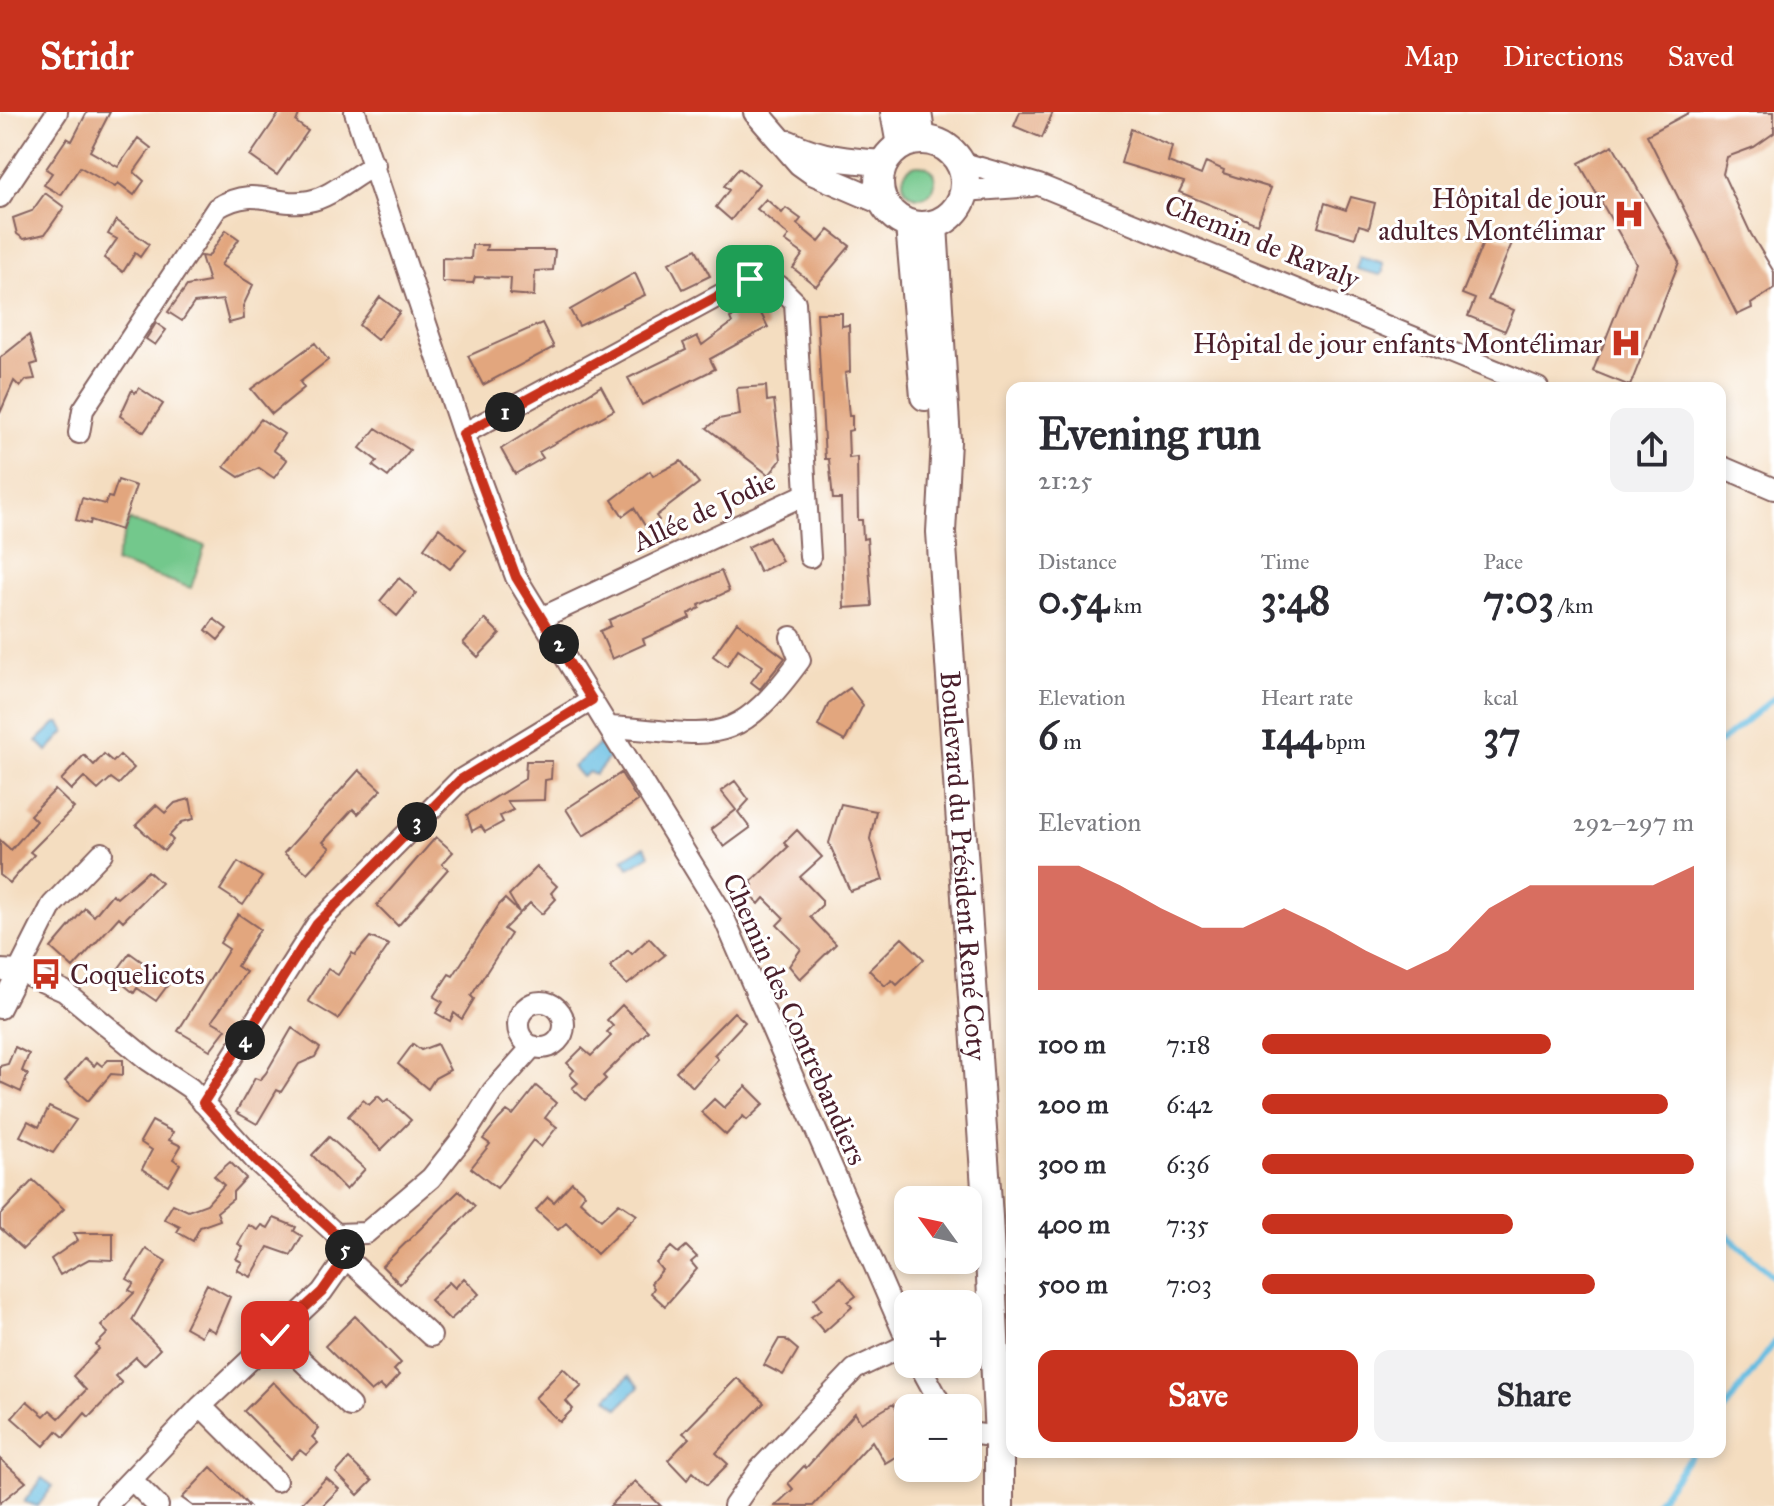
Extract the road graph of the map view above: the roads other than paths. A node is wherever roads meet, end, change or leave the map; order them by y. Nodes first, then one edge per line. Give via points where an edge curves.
1 (57, 112) edge
2 (355, 112) edge
3 (756, 112) edge
4 (895, 112) edge
5 (780, 138) junction
6 (906, 140) edge
7 (960, 162) junction
8 (375, 165) junction
9 (1039, 185) junction
10 (964, 191) junction
11 (0, 197) edge
12 (884, 203) junction
13 (921, 225) junction
14 (1523, 382) edge
15 (79, 433) dead end
16 (463, 434) junction
17 (1726, 469) edge
18 (1774, 489) edge
19 (806, 494) junction
20 (810, 557) dead end
21 (543, 617) junction
22 (791, 637) dead end
23 (592, 700) junction
24 (609, 727) junction
25 (102, 853) dead end
26 (10, 970) edge
27 (0, 1008) edge
28 (533, 1046) dead end
29 (203, 1103) junction
30 (336, 1234) junction
31 (346, 1258) junction
32 (894, 1312) edge
33 (275, 1335) junction
34 (431, 1336) dead end
35 (894, 1351) edge
36 (201, 1406) junction
37 (350, 1406) dead end
38 (982, 1435) edge
39 (999, 1437) junction
40 (132, 1480) junction
41 (276, 1481) dead end
42 (106, 1506) edge
43 (158, 1506) edge
44 (734, 1506) edge
45 (999, 1506) edge

1 - 11 street
2 - 8 street, Chemin des Contrebandiers
3 - 5 street
4 - 6 main road
5 - 6 street via 821,156
5 - 12 street via 814,173
6 - 7 main road via 940,143
6 - 12 main road via 879,183
7 - 9 street, Chemin de Ravaly
7 - 10 main road
8 - 15 street via 306,202 249,196 217,208 83,410
8 - 16 street, Chemin des Contrebandiers
9 - 10 street
9 - 14 street, Chemin de Ravaly
10 - 13 main road via 950,216
12 - 13 main road via 895,216
13 - 39 main road, Boulevard du Président René Coty via 929,441 941,532
16 - 19 street, Allée de Jodie via 750,279 779,286 795,302
16 - 21 street, Chemin des Contrebandiers via 516,577
17 - 18 street
19 - 20 street
19 - 21 street, Allée de Jodie
21 - 23 street, Chemin des Contrebandiers
22 - 24 street via 800,660 750,718 719,732
23 - 24 street, Chemin des Contrebandiers
23 - 29 street via 460,780 317,924
24 - 32 street, Chemin des Contrebandiers via 721,911
25 - 26 street via 52,905
26 - 27 street
26 - 29 street via 64,991
28 - 30 street via 493,1091 431,1178 366,1233
29 - 30 street via 256,1161
30 - 31 street
31 - 33 street via 322,1292
31 - 34 street
33 - 36 street
33 - 37 street
35 - 44 street via 855,1369 759,1470
36 - 40 street
36 - 41 street
38 - 39 street
39 - 45 main road, Boulevard du Président René Coty
40 - 42 street
40 - 43 street

